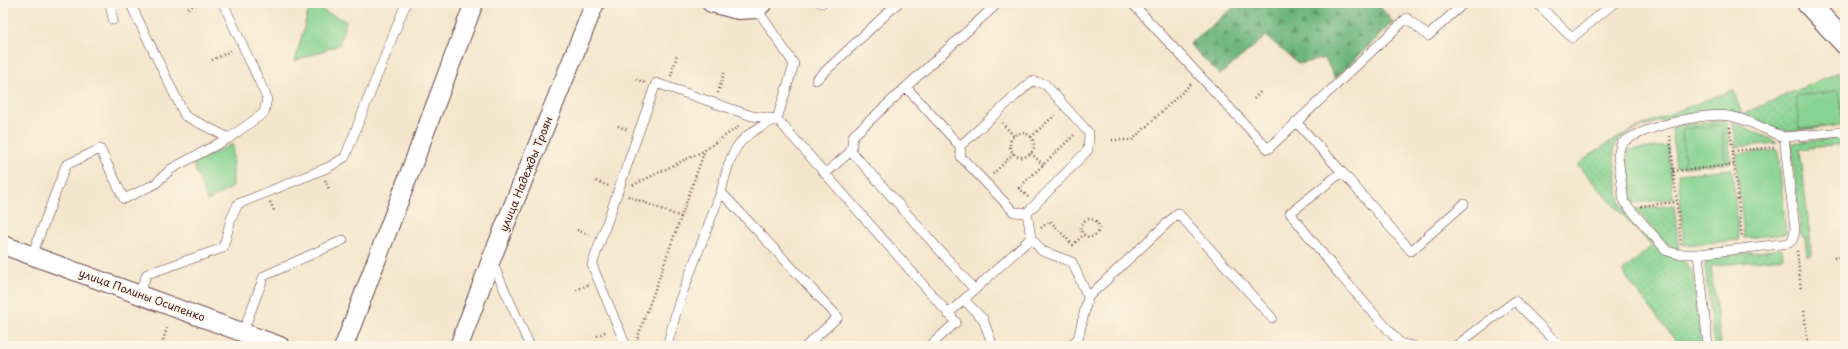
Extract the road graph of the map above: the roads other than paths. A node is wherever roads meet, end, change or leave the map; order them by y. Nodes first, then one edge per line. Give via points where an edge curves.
1 (110, 3) edge
2 (130, 3) edge
3 (223, 3) edge
4 (406, 3) edge
5 (474, 3) edge
6 (595, 3) edge
7 (711, 3) edge
8 (898, 3) edge
9 (998, 3) edge
10 (1132, 3) edge
11 (1464, 3) edge
12 (1537, 3) edge
13 (1614, 3) edge
14 (1808, 3) edge
15 (760, 6) edge
16 (113, 20) dead end
17 (1845, 43) edge
18 (816, 80) dead end
19 (906, 87) junction
20 (777, 119) junction
21 (1296, 122) junction
22 (1845, 132) edge
23 (229, 138) junction
24 (1785, 142) junction
25 (960, 146) junction
26 (851, 151) junction
27 (1342, 172) junction
28 (825, 174) junction
29 (721, 192) junction
30 (1464, 204) dead end
31 (1027, 213) junction
32 (1031, 235) junction
33 (343, 240) dead end
34 (3, 244) edge
35 (1698, 254) junction
36 (32, 255) junction
37 (491, 260) junction
38 (975, 290) junction
39 (139, 293) junction
40 (1088, 297) junction
41 (964, 300) junction
42 (948, 314) junction
43 (1272, 318) dead end
44 (243, 332) junction
45 (280, 346) edge
46 (344, 346) edge
47 (459, 346) edge
48 (530, 346) edge
49 (626, 346) edge
50 (667, 346) edge
51 (806, 346) edge
52 (930, 346) edge
53 (993, 346) edge
54 (1069, 346) edge
55 (1413, 346) edge
56 (1456, 346) edge
57 (1560, 346) edge
58 (1708, 346) edge

1 - 16 lane
2 - 23 lane via 185,116
3 - 23 lane via 266,98 264,113
4 - 39 lane via 345,157 329,167 238,204 223,248 147,274
5 - 46 street
6 - 37 street, улица Надежды Троян
7 - 15 street via 738,10
8 - 18 lane
9 - 19 lane
10 - 21 lane via 1268,148
11 - 21 lane via 1428,36 1407,18
12 - 13 lane via 1572,38
14 - 17 street
15 - 20 lane via 794,64
19 - 25 lane
19 - 26 lane via 853,136
20 - 28 lane
20 - 29 lane via 755,129 739,143 731,156
20 - 49 lane via 752,116 656,83 592,264
21 - 27 lane
22 - 24 lane
23 - 36 lane via 171,169 155,184 124,199 100,149 66,165
24 - 35 lane via 1795,229 1793,239 1784,244
24 - 35 lane via 1729,116 1680,120 1637,134 1621,144 1618,156 1622,194 1627,207 1662,246 1672,253
25 - 31 lane via 962,157 1014,212
25 - 31 lane via 1032,81 1045,84 1089,132 1088,150
26 - 28 lane
26 - 38 lane
27 - 30 lane via 1411,251
27 - 55 lane via 1290,213 1339,274 1401,344
28 - 42 lane
29 - 50 lane via 679,302
29 - 51 lane via 838,318
31 - 32 lane
32 - 38 lane
32 - 40 lane via 1042,251 1072,262
33 - 44 lane via 264,276
34 - 36 street, улица Полины Осипенко
35 - 58 lane
36 - 39 street, улица Полины Осипенко
37 - 47 street, улица Надежды Троян
37 - 48 lane
38 - 41 lane
39 - 44 street, улица Полины Осипенко
40 - 43 lane via 1178,213
40 - 54 lane via 1078,339
41 - 42 lane
41 - 53 lane via 983,319
42 - 52 lane via 956,322
44 - 45 street, улица Полины Осипенко
56 - 57 lane via 1515,301

